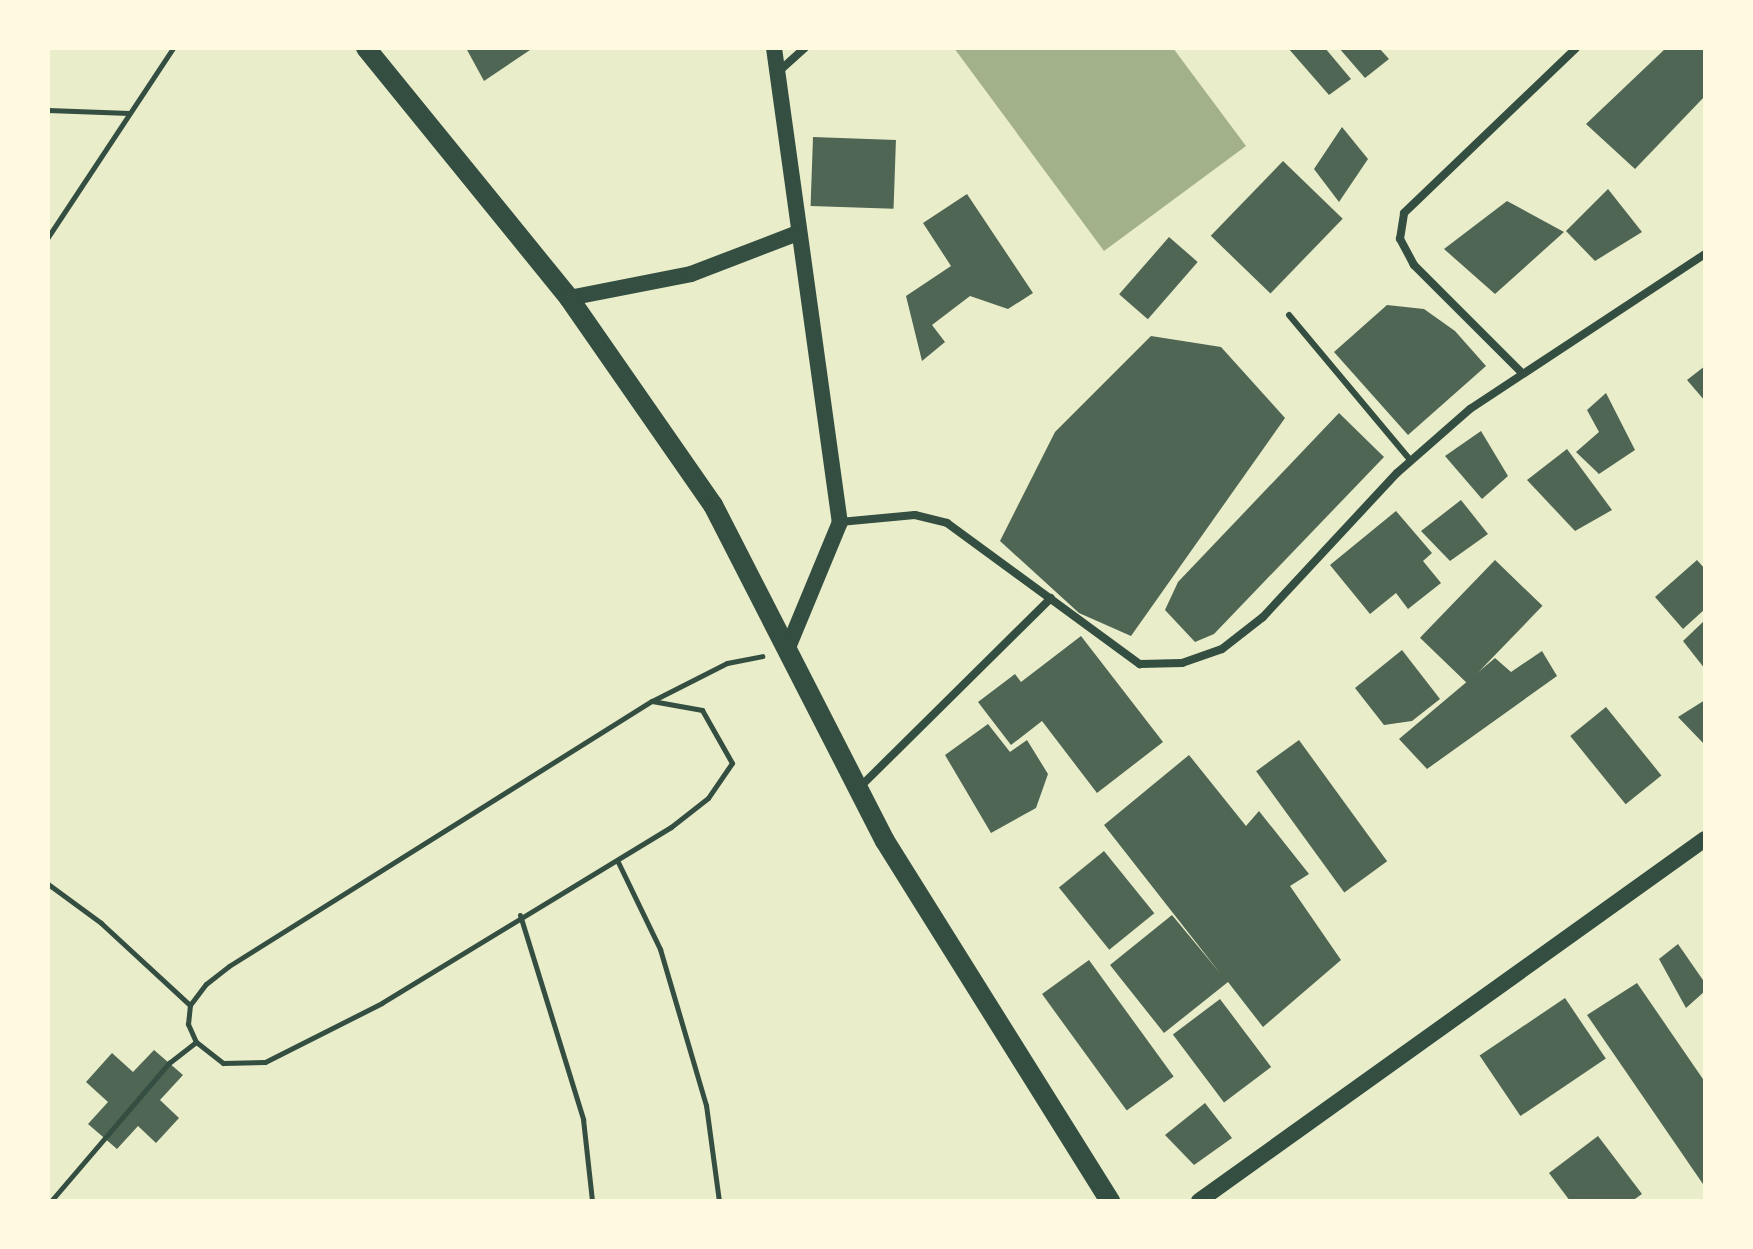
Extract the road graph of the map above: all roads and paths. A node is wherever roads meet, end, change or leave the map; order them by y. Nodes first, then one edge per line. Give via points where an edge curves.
1 (173, 48) edge
2 (366, 48) edge
3 (774, 48) edge
4 (805, 48) edge
5 (1576, 48) edge
6 (776, 74) junction
7 (48, 110) edge
8 (130, 113) junction
9 (798, 233) junction
10 (48, 237) edge
11 (1705, 254) edge
12 (569, 298) junction
13 (1289, 315) dead end
14 (1522, 373) junction
15 (1411, 461) junction
16 (840, 522) junction
17 (1051, 598) junction
18 (787, 650) junction
19 (652, 701) junction
20 (858, 789) junction
21 (1705, 839) edge
22 (618, 862) junction
23 (48, 884) edge
24 (520, 915) junction
25 (190, 1005) junction
26 (196, 1042) junction
27 (51, 1201) edge
28 (592, 1201) edge
29 (719, 1201) edge
30 (1110, 1201) edge
31 (1199, 1201) edge

1 - 8 path
2 - 12 main road
3 - 6 main road
4 - 6 street
5 - 14 street via 1404,213 1400,239 1414,265
6 - 9 main road
7 - 8 path
8 - 10 path
9 - 12 main road via 691,274
9 - 16 main road
11 - 14 street
12 - 18 main road via 713,505
13 - 15 lane
14 - 15 street
15 - 17 street via 1263,617 1222,649 1182,663 1140,664
16 - 17 street via 915,515 947,523
16 - 18 main road
17 - 20 street
18 - 19 path via 727,663
18 - 20 main road
19 - 22 path via 702,710 732,763 708,798
19 - 25 path via 229,966
20 - 30 main road via 885,841
21 - 31 main road
22 - 24 path
22 - 29 path via 660,949 706,1105
23 - 25 path via 101,923
24 - 26 path via 382,1003 265,1062 223,1063
24 - 28 path via 583,1119
25 - 26 path via 188,1024
26 - 27 path via 169,1063

